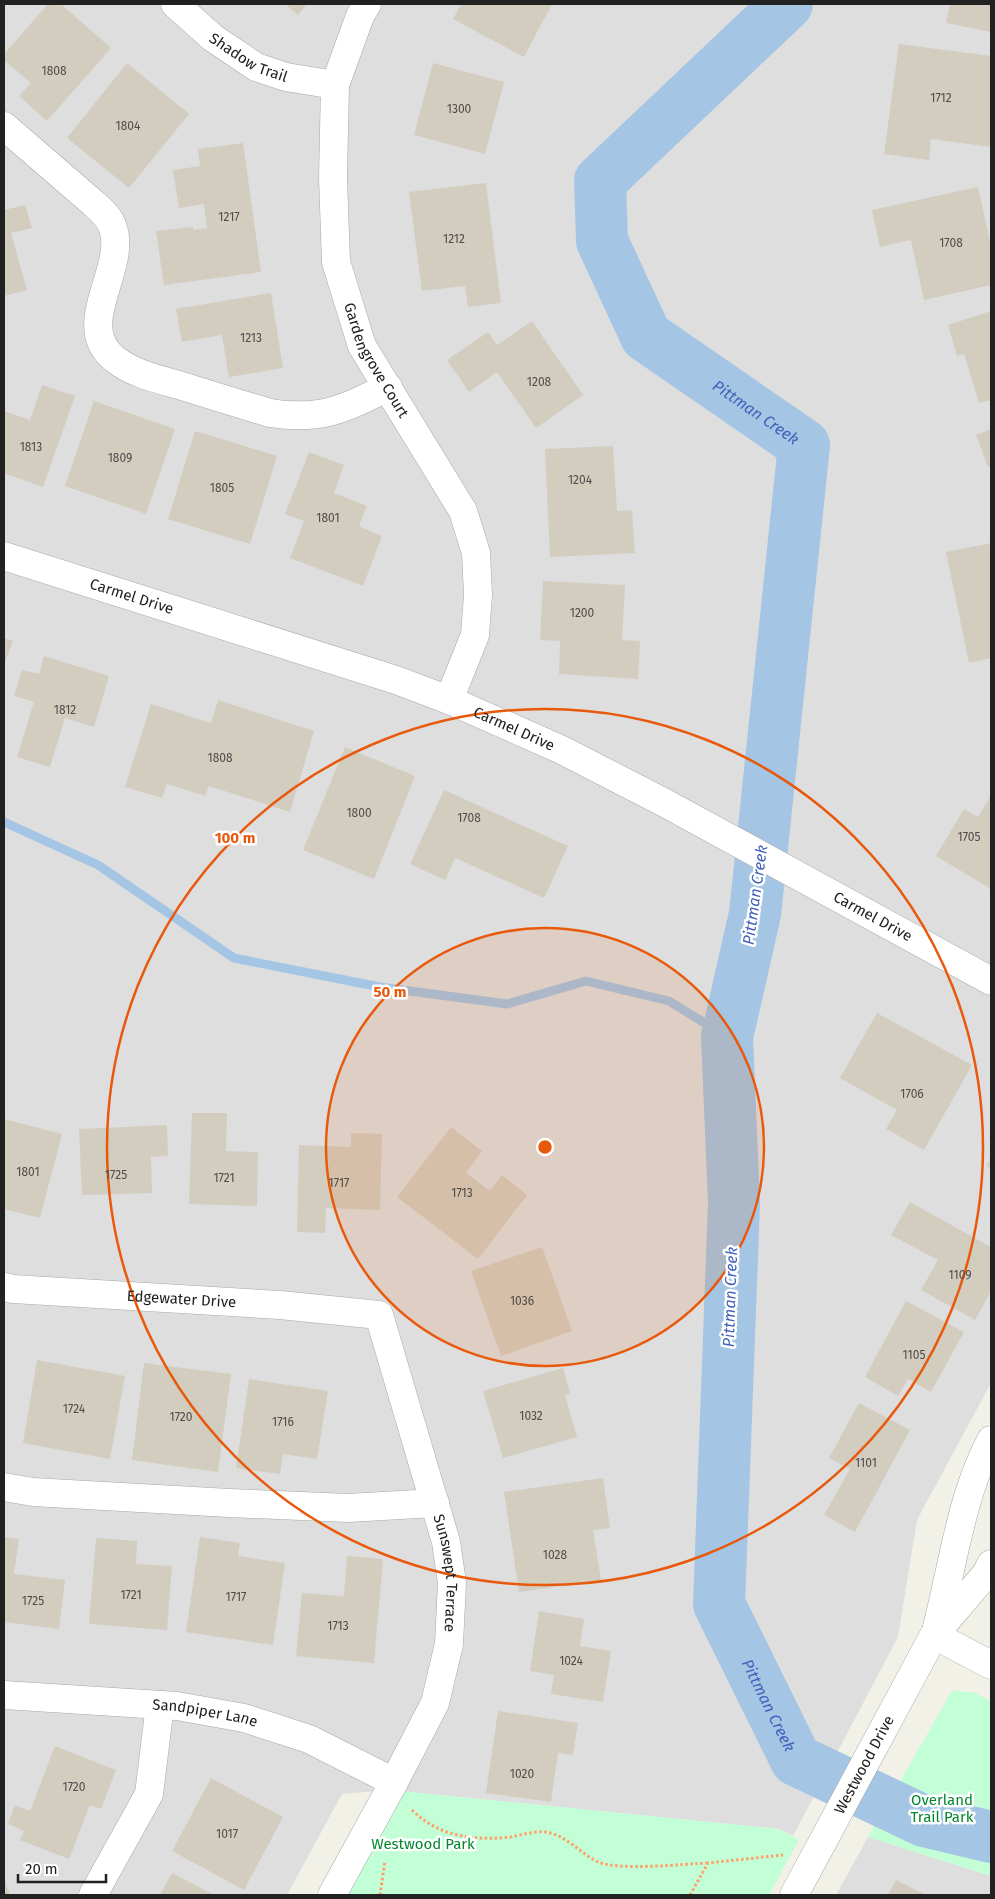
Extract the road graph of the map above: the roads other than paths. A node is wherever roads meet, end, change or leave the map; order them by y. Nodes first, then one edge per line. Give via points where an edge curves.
1 (175, 4) edge
2 (367, 4) edge
3 (336, 85) junction
4 (4, 126) edge
5 (388, 387) junction
6 (4, 556) edge
7 (449, 700) junction
8 (991, 981) edge
9 (4, 1287) edge
10 (357, 1313) joint
11 (991, 1440) edge
12 (4, 1487) edge
13 (435, 1503) junction
14 (991, 1564) edge
15 (934, 1635) junction
16 (991, 1665) edge
17 (4, 1695) edge
18 (160, 1705) junction
19 (394, 1782) junction
20 (94, 1895) edge
21 (332, 1895) edge
22 (794, 1895) edge

1 - 3 street, Shadow Trail via 213,38 256,67 286,77
2 - 3 street, Gardengrove Court
3 - 5 street, Gardengrove Court via 333,178 336,262 362,346
4 - 5 street via 104,213 113,228 115,248 112,267 97,326 101,343 115,360 142,374 270,413 291,416 331,412
5 - 7 street, Gardengrove Court via 464,511 476,553 478,595 475,635
6 - 7 street, Carmel Drive via 396,680
7 - 8 street, Carmel Drive via 562,750 665,803
9 - 10 street, Edgewater Drive
10 - 13 street, Sunswept Terrace via 379,1315
11 - 15 street, Westwood Drive via 981,1459 961,1524
12 - 13 street via 33,1492 348,1508
13 - 19 street, Sunswept Terrace via 446,1542 452,1583 449,1644 435,1703
14 - 15 street, Westwood Drive
15 - 16 street
15 - 22 street, Westwood Drive
17 - 18 street, Sandpiper Lane
18 - 19 street, Sandpiper Lane via 244,1718 309,1739
18 - 20 street via 149,1794
19 - 21 street, Sunswept Terrace

